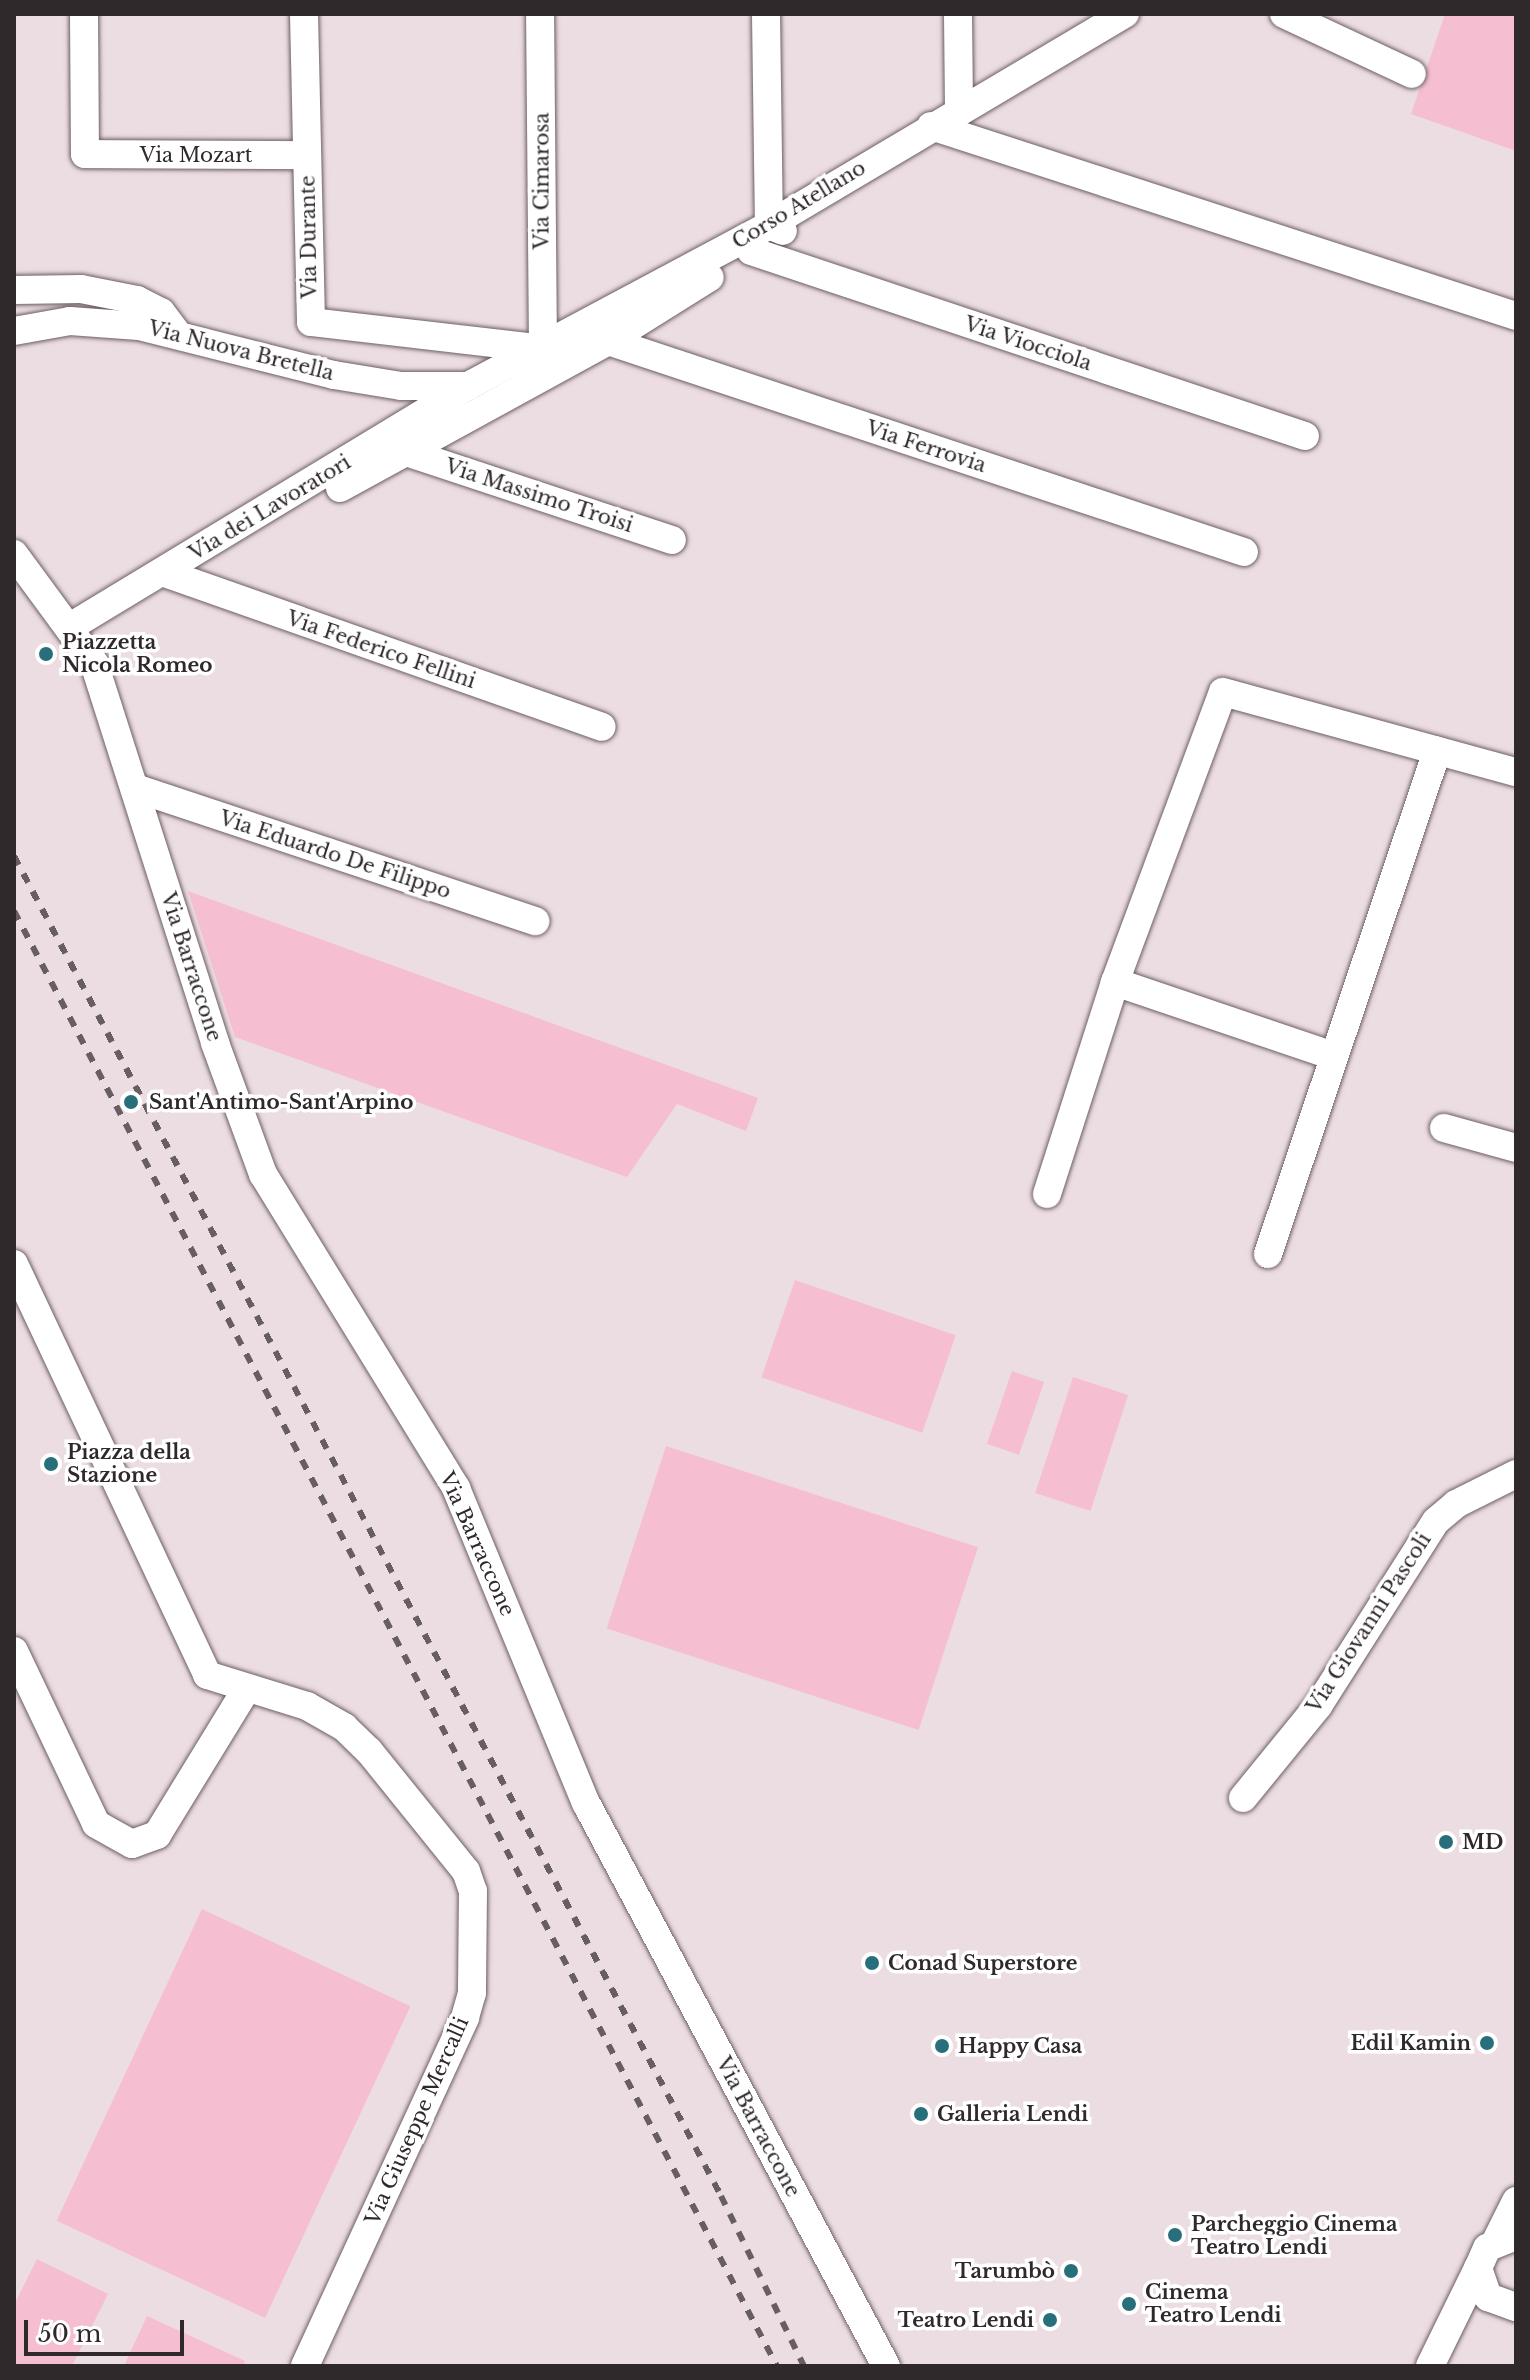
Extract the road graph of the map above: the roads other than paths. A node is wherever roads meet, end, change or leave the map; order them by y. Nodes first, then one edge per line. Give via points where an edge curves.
1 (84, 14) edge
2 (304, 14) edge
3 (540, 14) edge
4 (766, 14) edge
5 (958, 14) edge
6 (1125, 14) edge
7 (1284, 14) edge
8 (1098, 22) edge
9 (1412, 74) dead end
10 (959, 110) junction
11 (931, 126) junction
12 (307, 155) junction
13 (769, 225) junction
14 (751, 251) junction
15 (14, 290) edge
16 (1516, 316) edge
17 (14, 331) edge
18 (177, 333) junction
19 (608, 341) junction
20 (543, 349) junction
21 (468, 386) junction
22 (1305, 436) dead end
23 (406, 452) junction
24 (280, 502) junction
25 (672, 540) dead end
26 (1244, 552) dead end
27 (14, 554) edge
28 (162, 572) junction
29 (70, 627) junction
30 (601, 727) dead end
31 (1437, 751) junction
32 (1516, 772) edge
33 (135, 788) junction
34 (535, 921) dead end
35 (1115, 982) junction
36 (1333, 1056) junction
37 (1444, 1128) dead end
38 (1516, 1148) edge
39 (1047, 1194) dead end
40 (1268, 1254) dead end
41 (14, 1264) edge
42 (1516, 1474) edge
43 (14, 1651) edge
44 (247, 1688) junction
45 (1243, 1798) dead end
46 (1516, 2201) edge
47 (1506, 2238) edge
48 (1478, 2268) junction
49 (1506, 2305) edge
50 (1436, 2354) edge
51 (305, 2366) edge
52 (886, 2366) edge

1 - 12 street, Via Mozart via 85,154
2 - 12 street, Via Durante
3 - 20 street, Via Cimarosa
4 - 13 street
5 - 10 street
6 - 8 street, Corso Atellano
7 - 9 street
8 - 10 street, Corso Atellano
10 - 11 street, Corso Atellano
11 - 13 street, Corso Atellano
11 - 16 street
12 - 20 street, Via Durante via 311,322
13 - 14 street via 784,235
13 - 20 street, Corso Atellano
14 - 19 street
14 - 22 street, Via Viocciola
15 - 18 street via 81,289 137,300 161,312
17 - 18 street, Via Nuova Bretella via 70,321
18 - 21 street, Via Nuova Bretella via 334,375 401,386
19 - 23 street
19 - 26 street, Via Ferrovia
20 - 21 street, Corso Atellano
21 - 24 street, Via dei Lavoratori
23 - 24 street via 318,500
23 - 25 street, Via Massimo Troisi
24 - 28 street, Via dei Lavoratori
27 - 29 street, Via Barraccone
28 - 29 street, Via dei Lavoratori
28 - 30 street, Via Federico Fellini
29 - 33 street, Via Barraccone via 94,663
31 - 32 street
31 - 35 street via 1223,692
31 - 36 street
33 - 34 street, Via Eduardo De Filippo
33 - 52 street, Via Barraccone via 215,1043 263,1174 456,1488 586,1803
35 - 36 street
35 - 39 street
36 - 40 street
37 - 38 street
41 - 44 street, Via Giuseppe Mercalli via 207,1675
42 - 45 street, Via Giovanni Pascoli via 1456,1504 1436,1521 1318,1706
43 - 44 street via 96,1824 132,1844 157,1835
44 - 51 street, Via Giuseppe Mercalli via 307,1706 344,1727 369,1751 466,1871 475,1909 472,1993 465,2018
46 - 47 street
47 - 48 street
48 - 49 street via 1482,2288
48 - 50 street
49 - 50 street via 1461,2320

